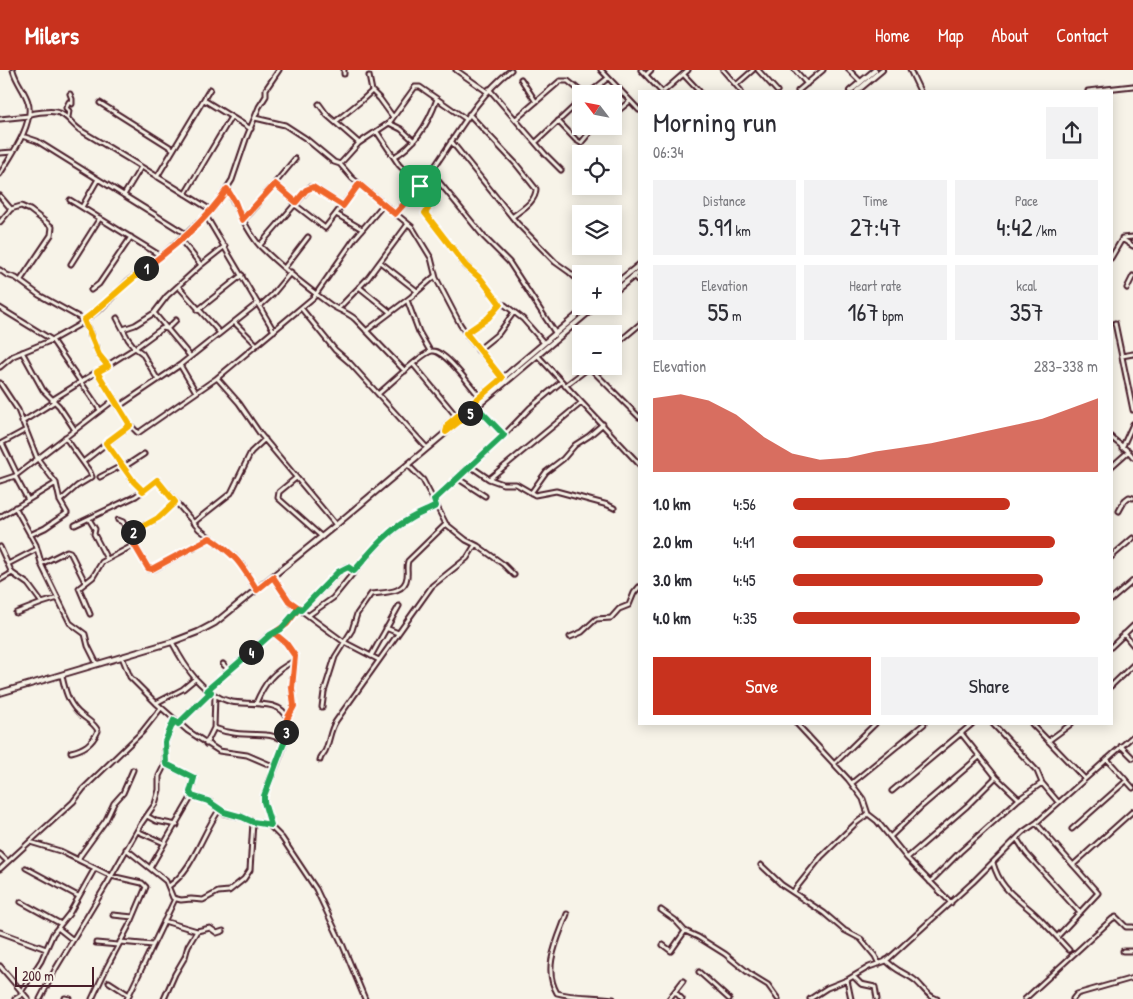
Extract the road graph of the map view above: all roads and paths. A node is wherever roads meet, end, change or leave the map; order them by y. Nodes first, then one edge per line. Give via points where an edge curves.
1 (13, 70) edge
2 (279, 70) edge
3 (456, 70) edge
4 (510, 70) edge
5 (601, 70) edge
6 (640, 70) edge
7 (651, 70) edge
8 (688, 70) edge
9 (723, 70) edge
10 (753, 70) edge
11 (758, 70) edge
12 (795, 70) edge
13 (823, 70) edge
14 (849, 70) edge
15 (875, 70) edge
16 (882, 70) edge
17 (910, 70) edge
18 (683, 74) junction
19 (646, 75) junction
20 (369, 76) dead end
21 (608, 78) junction
22 (521, 79) dead end
23 (861, 82) junction
24 (807, 84) junction
25 (573, 85) edge
26 (599, 85) edge
27 (736, 85) junction
28 (1133, 86) edge
29 (210, 89) dead end
30 (487, 90) junction
31 (661, 90) edge
32 (663, 90) edge
33 (698, 90) edge
34 (741, 90) edge
35 (776, 90) edge
36 (799, 90) edge
37 (851, 90) edge
38 (858, 90) edge
39 (920, 90) edge
40 (1097, 90) edge
41 (372, 91) junction
42 (70, 94) dead end
43 (437, 99) junction
44 (204, 100) junction
45 (630, 101) junction
46 (536, 102) junction
47 (100, 104) dead end
48 (319, 104) dead end
49 (572, 108) edge
50 (622, 108) edge
51 (638, 109) edge
52 (469, 114) junction
53 (29, 115) junction
54 (231, 117) junction
55 (342, 117) junction
56 (393, 117) junction
57 (68, 118) junction
58 (255, 118) junction
59 (466, 118) junction
60 (0, 119) edge
61 (516, 119) junction
62 (558, 121) junction
63 (335, 122) junction
64 (389, 123) junction
65 (341, 128) junction
66 (251, 129) junction
67 (377, 132) junction
68 (587, 135) edge
69 (22, 136) junction
70 (414, 141) junction
71 (450, 141) junction
72 (536, 142) junction
73 (359, 143) junction
74 (173, 149) junction
75 (13, 152) junction
76 (0, 153) edge
77 (394, 157) junction
78 (295, 159) dead end
79 (340, 164) junction
80 (141, 167) junction
81 (561, 170) dead end
82 (431, 172) junction
83 (0, 174) edge
84 (157, 177) junction
85 (98, 179) junction
86 (275, 184) junction
87 (359, 184) junction
88 (420, 186) junction
89 (227, 189) junction
90 (185, 194) junction
91 (124, 195) junction
92 (0, 196) edge
93 (70, 200) dead end
94 (295, 203) junction
95 (383, 205) junction
96 (343, 206) junction
97 (82, 207) junction
98 (11, 209) junction
99 (211, 210) junction
100 (336, 214) junction
101 (395, 214) junction
102 (206, 216) junction
103 (512, 217) junction
104 (100, 218) junction
105 (242, 220) junction
106 (0, 222) edge
107 (408, 224) junction
108 (362, 229) junction
109 (186, 234) junction
110 (131, 237) junction
111 (1133, 237) edge
112 (308, 238) dead end
113 (1122, 239) junction
114 (180, 240) junction
115 (260, 245) junction
116 (225, 246) junction
117 (1133, 246) edge
118 (1113, 255) edge
119 (161, 256) junction
120 (380, 262) junction
121 (70, 264) dead end
122 (201, 265) junction
123 (638, 266) edge
124 (285, 267) junction
125 (0, 270) edge
126 (290, 272) junction
127 (638, 273) edge
128 (242, 275) junction
129 (572, 275) edge
130 (436, 276) junction
131 (634, 276) junction
132 (1133, 276) edge
133 (622, 279) edge
134 (20, 281) junction
135 (638, 281) edge
136 (178, 286) junction
137 (622, 286) edge
138 (359, 287) junction
139 (1127, 288) dead end
140 (91, 290) dead end
141 (418, 291) junction
142 (317, 294) junction
143 (407, 300) junction
144 (500, 304) junction
145 (259, 305) junction
146 (0, 308) edge
147 (301, 308) junction
148 (338, 309) junction
149 (198, 310) junction
150 (390, 312) junction
151 (514, 312) junction
152 (154, 313) junction
153 (578, 315) edge
154 (585, 315) edge
155 (117, 318) dead end
156 (84, 320) junction
157 (176, 320) dead end
158 (234, 322) junction
159 (1115, 323) dead end
160 (638, 328) edge
161 (123, 329) junction
162 (167, 329) junction
163 (274, 331) junction
164 (366, 331) junction
165 (220, 333) junction
166 (466, 333) junction
167 (556, 334) junction
168 (52, 340) junction
169 (622, 340) edge
170 (544, 343) junction
171 (257, 345) junction
172 (135, 348) junction
173 (478, 350) junction
174 (430, 351) junction
175 (22, 352) junction
176 (1133, 354) edge
177 (190, 356) junction
178 (538, 356) junction
179 (1122, 356) junction
180 (413, 364) junction
181 (180, 365) junction
182 (108, 366) junction
183 (0, 367) edge
184 (97, 372) junction
185 (404, 372) junction
186 (579, 375) edge
187 (598, 375) edge
188 (217, 378) junction
189 (502, 378) junction
190 (158, 380) junction
191 (561, 382) junction
192 (80, 383) junction
193 (0, 385) edge
194 (565, 386) junction
195 (196, 392) junction
196 (378, 394) junction
197 (480, 397) junction
198 (114, 400) junction
199 (53, 401) junction
200 (581, 402) junction
201 (118, 407) junction
202 (477, 407) junction
203 (100, 410) junction
204 (1133, 410) edge
205 (638, 416) edge
206 (457, 417) junction
207 (22, 422) junction
208 (603, 424) junction
209 (1133, 424) edge
210 (130, 425) junction
211 (26, 430) junction
212 (75, 430) junction
213 (446, 432) junction
214 (504, 435) junction
215 (65, 437) junction
216 (265, 439) junction
217 (1113, 439) edge
218 (1, 443) edge
219 (106, 443) junction
220 (1122, 448) junction
221 (428, 449) junction
222 (1129, 451) junction
223 (144, 454) dead end
224 (1133, 457) edge
225 (37, 458) junction
226 (83, 462) junction
227 (638, 463) edge
228 (408, 465) junction
229 (1113, 465) edge
230 (123, 466) junction
231 (470, 466) junction
232 (16, 475) junction
233 (100, 477) dead end
234 (296, 478) junction
235 (457, 478) junction
236 (489, 479) junction
237 (0, 481) edge
238 (56, 483) junction
239 (143, 491) junction
240 (531, 493) junction
241 (485, 496) dead end
242 (1133, 498) edge
243 (28, 500) junction
244 (434, 500) junction
245 (60, 501) junction
246 (175, 502) junction
247 (436, 506) junction
248 (15, 507) junction
249 (614, 508) dead end
250 (1119, 511) dead end
251 (0, 517) edge
252 (89, 519) junction
253 (118, 520) dead end
254 (194, 523) junction
255 (446, 524) junction
256 (75, 526) dead end
257 (336, 526) junction
258 (128, 534) junction
259 (30, 535) junction
260 (322, 536) junction
261 (210, 538) junction
262 (1133, 538) edge
263 (134, 545) junction
264 (475, 546) junction
265 (0, 547) edge
266 (37, 549) junction
267 (1113, 555) edge
268 (107, 559) junction
269 (8, 564) junction
270 (41, 564) junction
271 (354, 571) junction
272 (12, 573) junction
273 (514, 575) dead end
274 (273, 577) junction
275 (0, 580) edge
276 (1133, 581) edge
277 (85, 582) junction
278 (638, 588) edge
279 (257, 590) junction
280 (58, 598) junction
281 (1113, 598) edge
282 (42, 603) junction
283 (399, 606) dead end
284 (300, 609) junction
285 (16, 613) dead end
286 (90, 614) dead end
287 (309, 615) junction
288 (1133, 626) edge
289 (386, 628) junction
290 (274, 633) junction
291 (398, 633) junction
292 (1124, 634) junction
293 (570, 637) dead end
294 (172, 642) junction
295 (344, 642) junction
296 (1113, 645) edge
297 (1133, 645) edge
298 (371, 656) junction
299 (122, 657) junction
300 (294, 660) junction
301 (379, 660) junction
302 (96, 664) junction
303 (223, 664) dead end
304 (1133, 665) edge
305 (230, 670) junction
306 (62, 676) junction
307 (195, 679) junction
308 (1113, 684) edge
309 (209, 691) junction
310 (0, 693) edge
311 (215, 695) junction
312 (156, 703) junction
313 (256, 703) junction
314 (322, 707) dead end
315 (161, 708) junction
316 (287, 719) junction
317 (174, 720) junction
318 (178, 724) junction
319 (798, 725) edge
320 (874, 725) edge
321 (923, 725) edge
322 (971, 725) edge
323 (994, 725) edge
324 (1033, 725) edge
325 (1070, 725) edge
326 (214, 728) junction
327 (961, 733) junction
328 (1133, 736) edge
329 (285, 739) junction
330 (1048, 741) junction
331 (206, 744) junction
332 (1121, 746) junction
333 (71, 752) dead end
334 (979, 757) junction
335 (1133, 758) edge
336 (1107, 759) junction
337 (320, 760) dead end
338 (166, 764) junction
339 (834, 764) junction
340 (276, 767) junction
341 (133, 770) dead end
342 (996, 777) junction
343 (1085, 779) junction
344 (1126, 781) junction
345 (852, 783) junction
346 (1042, 783) junction
347 (1133, 788) edge
348 (892, 791) dead end
349 (192, 796) junction
350 (1018, 799) junction
351 (1058, 802) junction
352 (220, 809) junction
353 (1133, 811) edge
354 (868, 814) junction
355 (147, 816) junction
356 (253, 822) junction
357 (1036, 823) junction
358 (176, 825) junction
359 (271, 825) junction
360 (1072, 829) dead end
361 (137, 831) junction
362 (890, 837) junction
363 (1017, 839) junction
364 (30, 842) junction
365 (164, 843) junction
366 (126, 849) junction
367 (0, 854) edge
368 (907, 858) junction
369 (79, 860) junction
370 (7, 861) junction
371 (993, 863) junction
372 (1073, 864) junction
373 (761, 865) dead end
374 (26, 868) dead end
375 (95, 868) junction
376 (150, 868) junction
377 (0, 869) edge
378 (101, 871) junction
379 (90, 876) junction
380 (111, 876) junction
381 (930, 882) junction
382 (169, 886) junction
383 (793, 892) junction
384 (78, 896) junction
385 (175, 899) junction
386 (21, 902) dead end
387 (951, 903) junction
388 (661, 910) dead end
389 (567, 914) dead end
390 (1080, 914) junction
391 (113, 915) dead end
392 (133, 917) junction
393 (164, 921) junction
394 (61, 924) junction
395 (1133, 927) edge
396 (58, 928) junction
397 (197, 931) junction
398 (223, 931) dead end
399 (685, 931) junction
400 (0, 932) edge
401 (1057, 937) junction
402 (73, 940) junction
403 (96, 943) dead end
404 (119, 944) junction
405 (153, 945) junction
406 (663, 945) dead end
407 (46, 949) junction
408 (1069, 950) dead end
409 (1123, 950) dead end
410 (1133, 951) edge
411 (886, 960) junction
412 (879, 964) junction
413 (0, 966) edge
414 (699, 972) dead end
415 (854, 977) junction
416 (1133, 978) edge
417 (847, 980) junction
418 (683, 981) dead end
419 (109, 982) dead end
420 (675, 992) junction
421 (22, 993) junction
422 (129, 995) junction
423 (65, 998) edge
424 (583, 998) edge
425 (15, 999) edge
426 (28, 999) edge
427 (40, 999) edge
428 (70, 999) edge
429 (92, 999) edge
430 (126, 999) edge
431 (164, 999) edge
432 (365, 999) edge
433 (613, 999) edge
434 (669, 999) edge
435 (682, 999) edge
436 (729, 999) edge
437 (778, 999) edge
438 (810, 999) edge
439 (851, 999) edge
440 (877, 999) edge
441 (932, 999) edge
442 (937, 999) edge
443 (1025, 999) edge
444 (1073, 999) edge

1 - 53 street via 29,104
2 - 58 street via 266,89
3 - 30 street
4 - 30 street
5 - 21 street
6 - 19 street
7 - 19 street
8 - 18 street
9 - 27 street
10 - 27 street
11 - 35 street
12 - 24 street
13 - 24 street
14 - 23 street
15 - 23 main road
16 - 38 main road
17 - 39 street
18 - 32 street
18 - 33 street
19 - 31 street
20 - 41 street
21 - 26 street
21 - 45 street
22 - 46 street
23 - 37 main road
24 - 36 street
25 - 46 street via 564,80
27 - 34 street
28 - 40 street
29 - 44 street
30 - 52 street
30 - 61 street
41 - 55 street
41 - 56 street
42 - 57 street via 72,104 69,102 66,108
43 - 56 street via 415,87
43 - 59 street
43 - 70 street via 429,119
44 - 54 street
44 - 74 street
45 - 50 street
45 - 51 street
46 - 61 street
47 - 74 street
48 - 63 street
49 - 62 street
52 - 59 street
52 - 103 street via 536,190 526,207
53 - 57 street via 56,112
53 - 60 street
53 - 69 street
54 - 66 street
54 - 90 street
55 - 63 street
55 - 65 street
56 - 64 street
57 - 80 street via 78,129
58 - 66 street
58 - 79 street via 285,126
59 - 71 street
61 - 72 street
62 - 68 street via 580,142
62 - 72 street
63 - 65 street
64 - 67 street
64 - 70 street
65 - 73 street
66 - 89 street
67 - 73 street
67 - 77 street
69 - 75 street
69 - 85 street via 37,141
70 - 77 street
71 - 82 street
71 - 103 street
72 - 81 street
73 - 79 street
74 - 84 street
75 - 76 street
75 - 83 street
77 - 88 street
78 - 86 street
79 - 87 street
80 - 84 street
80 - 91 street
82 - 88 street
82 - 167 street via 484,237 509,262
84 - 90 street
85 - 91 street
85 - 97 street
86 - 94 street
86 - 105 street
87 - 95 street
87 - 96 street
88 - 101 street
88 - 144 street via 428,209 425,213
89 - 99 street
89 - 105 street
90 - 99 street
91 - 109 street
92 - 98 street
93 - 97 street
94 - 96 street via 313,187
94 - 100 street via 323,227 327,227
94 - 115 street
95 - 101 street
95 - 108 street
96 - 100 street
97 - 104 street
98 - 106 street
98 - 134 street via 23,207 53,230
99 - 102 street
100 - 108 street
101 - 107 street
102 - 109 street
102 - 116 street
103 - 129 street via 554,262
104 - 110 street
104 - 121 street
105 - 115 street
107 - 120 street
107 - 130 street via 431,258
108 - 142 street
109 - 114 street
110 - 119 street
110 - 140 street via 99,284
111 - 113 street
112 - 124 street
113 - 117 street
113 - 118 street
114 - 119 street
114 - 122 street
115 - 124 street
116 - 122 street
116 - 128 street
119 - 156 street
120 - 138 street
120 - 141 street
122 - 136 street
123 - 133 main road
124 - 126 street
125 - 134 street
126 - 142 street
126 - 145 street
127 - 131 main road
128 - 145 street
128 - 149 street
130 - 141 street
130 - 166 street
131 - 135 street
131 - 137 main road
132 - 139 street
134 - 156 street
136 - 149 street
136 - 152 street
138 - 148 street
138 - 150 street
141 - 143 street
142 - 147 street
142 - 148 street
143 - 150 street
143 - 174 street
144 - 151 street
144 - 166 street via 488,318
145 - 158 street
145 - 163 street
146 - 168 street
147 - 163 street
147 - 196 street via 335,350
148 - 164 street via 348,313
149 - 165 street
150 - 164 street
151 - 170 street
151 - 173 street via 499,333
152 - 161 street
152 - 162 street
153 - 167 main road
154 - 178 main road
155 - 161 street
156 - 168 street
156 - 182 street via 99,355
157 - 162 street
158 - 165 street
158 - 171 street
159 - 179 street
160 - 169 street
161 - 172 street
162 - 172 street via 161,329
162 - 177 street
163 - 171 street
164 - 185 street
165 - 177 street
166 - 173 street
167 - 170 main road
168 - 175 street
168 - 192 street
170 - 189 main road
171 - 188 street
172 - 182 street
172 - 190 street via 142,352
173 - 189 street
174 - 180 street
174 - 197 street via 440,352
175 - 183 street
175 - 199 street via 43,390
176 - 179 street
177 - 181 street
178 - 191 street
178 - 202 main road
179 - 204 street
180 - 185 street
180 - 206 street
181 - 190 street
181 - 195 street
182 - 184 street
184 - 192 street
184 - 198 street
185 - 196 street
186 - 194 street
187 - 205 street
188 - 195 street
188 - 216 street
189 - 197 main road
190 - 201 street
191 - 194 street
191 - 214 street
192 - 199 street
192 - 203 street
193 - 207 street via 18,410
194 - 200 street
195 - 210 street via 138,434
196 - 221 street
197 - 206 main road
198 - 201 street
198 - 203 street
199 - 207 street
199 - 212 street
200 - 208 street
200 - 236 street
201 - 210 street
202 - 213 main road
202 - 214 street
203 - 212 street
206 - 213 main road via 448,424
207 - 211 street
208 - 227 street
208 - 240 street via 546,472
209 - 220 street
210 - 219 street
211 - 218 street
211 - 225 street
212 - 215 street
213 - 221 main road
214 - 231 street
215 - 225 street
215 - 226 street
216 - 234 street
216 - 254 street via 251,452 231,493
217 - 220 street
218 - 232 street
219 - 226 street
219 - 230 street
220 - 222 street
221 - 228 main road
222 - 224 street
222 - 229 street
223 - 230 street
225 - 232 street
225 - 238 street
226 - 245 street via 92,477
228 - 244 street via 423,480
228 - 257 main road
230 - 233 street
230 - 239 street
231 - 235 street
231 - 236 street
232 - 237 street
232 - 243 street
234 - 257 street
234 - 260 street via 279,492 278,498
235 - 241 street
235 - 244 street
236 - 240 street via 516,484
238 - 243 street
238 - 245 street
239 - 246 street via 157,480
239 - 252 street
240 - 249 street via 538,495 556,491
242 - 250 street via 1125,500
243 - 248 street
244 - 247 street
245 - 259 street via 66,515
246 - 254 street
246 - 258 street via 158,518
247 - 255 street
247 - 271 street via 397,527
248 - 251 street
248 - 259 street
252 - 256 street
252 - 268 street
253 - 258 street via 123,522
254 - 261 street
255 - 264 street
255 - 295 street via 408,561 407,579 400,588 370,595
257 - 260 main road
258 - 263 street
259 - 266 street
260 - 274 main road
261 - 263 street via 152,569 148,568
261 - 279 street via 234,556
262 - 267 street
263 - 268 street
264 - 273 street
264 - 291 street via 467,558 432,586
265 - 269 street
266 - 269 street
266 - 270 street
268 - 277 street
269 - 272 street
270 - 277 street via 70,552
270 - 280 street
271 - 284 street via 348,567 338,572
271 - 287 street via 333,598
272 - 275 street
272 - 282 street via 28,584
274 - 279 main road
274 - 284 street via 289,601
276 - 281 street
277 - 286 street via 78,589
278 - 293 street via 627,607 619,609 610,618 596,619 582,632
279 - 294 main road via 210,626
280 - 282 street
280 - 302 street via 70,623 85,634
282 - 285 street
283 - 289 street
284 - 287 street
284 - 290 street
287 - 295 street
288 - 292 street
289 - 291 street
289 - 298 street
290 - 300 street via 286,643 294,654
290 - 305 street
291 - 301 street
292 - 296 street
292 - 297 street
294 - 299 main road
294 - 307 street
295 - 298 street
295 - 314 street via 332,664
298 - 301 street
299 - 302 main road
299 - 312 street via 130,676
300 - 313 street via 268,681
300 - 316 street via 294,706
301 - 337 street via 331,728
302 - 306 main road
303 - 305 street
304 - 308 street
305 - 309 street
306 - 310 main road
306 - 333 street via 66,696 76,711 98,731 88,746
307 - 309 street
307 - 312 street
309 - 311 street
309 - 318 street
311 - 313 street via 231,702
311 - 326 street
312 - 315 street
313 - 316 street via 273,706
315 - 317 street
315 - 364 street via 142,732
316 - 329 street
317 - 318 street
317 - 338 street via 165,742
318 - 331 street
319 - 339 street
320 - 339 street
321 - 345 street
322 - 327 street
323 - 346 street via 1037,771
324 - 330 street
325 - 330 street
326 - 329 street via 234,734
326 - 331 street
327 - 334 street
327 - 348 street
328 - 332 street
329 - 340 street
330 - 343 street
331 - 340 street
332 - 335 street
332 - 336 street
334 - 342 street
334 - 362 street
336 - 343 street
336 - 344 street
338 - 349 street via 194,778
338 - 355 street via 159,776 157,798
339 - 345 street
340 - 359 street via 264,796
341 - 369 street via 123,793
342 - 350 street
342 - 368 street
343 - 351 street
344 - 347 street
344 - 360 street
345 - 354 street
346 - 350 street
346 - 351 street
349 - 352 street
349 - 358 street
350 - 381 street
351 - 357 street
352 - 356 street
352 - 382 street via 209,823 181,877
353 - 372 street
354 - 362 street
354 - 383 street via 821,857
355 - 358 street
355 - 361 street
356 - 359 street
356 - 385 street via 250,870 244,879 229,891 218,892 203,900
357 - 363 street
357 - 372 street
358 - 365 street
359 - 432 street via 316,889
361 - 365 street
361 - 366 street
362 - 368 street
363 - 371 street
363 - 390 street
364 - 369 street
364 - 370 street
365 - 376 street
366 - 376 street
366 - 380 street
367 - 370 street
368 - 381 street
369 - 375 street
370 - 377 street
371 - 387 street
371 - 401 street via 1003,887
372 - 390 street via 1098,893
373 - 383 street
374 - 384 street
375 - 378 street
375 - 379 street
376 - 382 street
378 - 379 street
378 - 380 street
379 - 384 street
380 - 392 street via 145,885
380 - 402 street
381 - 387 street
382 - 385 street
383 - 412 street via 861,939
384 - 394 street
385 - 393 street
386 - 394 street
387 - 411 street
388 - 399 street
389 - 424 street via 552,954 550,972 557,993
390 - 401 street
391 - 392 street
392 - 404 street
393 - 397 street
393 - 405 street
394 - 396 street
395 - 443 street via 1126,927 1114,917
396 - 402 street
396 - 407 street
397 - 398 street via 205,928
397 - 431 street
399 - 406 street via 671,951
399 - 437 street via 768,984
400 - 407 street
401 - 408 street
402 - 427 street
403 - 404 street
404 - 405 street
404 - 429 street
405 - 422 street
407 - 421 street
409 - 410 street
411 - 412 street
411 - 441 street via 916,981
412 - 415 street
413 - 421 street
414 - 436 street
415 - 417 street
415 - 440 street via 861,984 876,986
416 - 444 street via 1077,994
417 - 438 street
417 - 439 street
418 - 420 street
419 - 422 street
420 - 434 street
420 - 435 street
421 - 425 street
421 - 426 street
422 - 430 street
423 - 428 street
424 - 433 street
441 - 442 street

